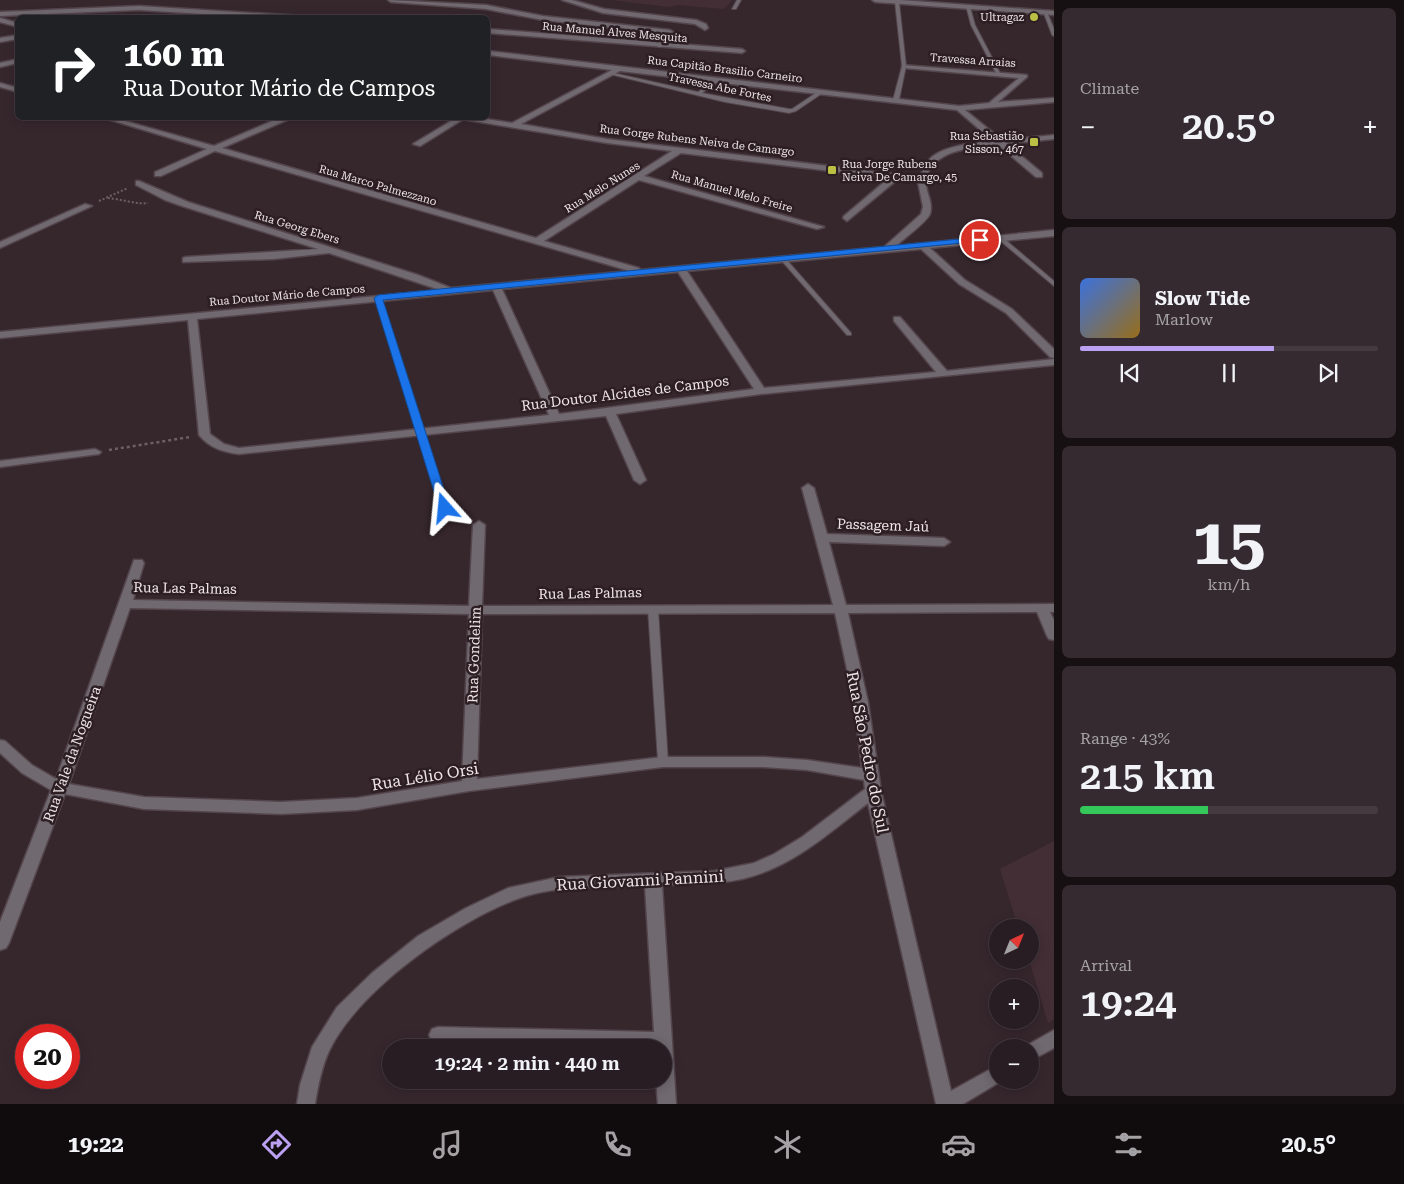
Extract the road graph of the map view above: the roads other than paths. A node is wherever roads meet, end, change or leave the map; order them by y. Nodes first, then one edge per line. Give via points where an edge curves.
1 (391, 0) edge
2 (565, 0) edge
3 (739, 0) edge
4 (875, 0) edge
5 (113, 1) edge
6 (896, 2) junction
7 (968, 7) junction
8 (98, 8) junction
9 (734, 8) dead end
10 (1045, 12) junction
11 (1054, 13) edge
12 (0, 14) edge
13 (259, 15) edge
14 (0, 20) edge
15 (15, 24) edge
16 (705, 28) dead end
17 (490, 31) edge
18 (670, 32) joint
19 (1054, 35) edge
20 (15, 38) edge
21 (0, 40) edge
22 (660, 46) junction
23 (742, 51) dead end
24 (490, 53) edge
25 (15, 62) edge
26 (0, 65) edge
27 (904, 66) junction
28 (620, 68) junction
29 (611, 73) junction
30 (998, 73) junction
31 (717, 80) junction
32 (0, 85) edge
33 (15, 89) edge
34 (821, 92) junction
35 (698, 94) junction
36 (896, 100) junction
37 (1054, 100) edge
38 (991, 105) junction
39 (959, 108) junction
40 (115, 120) edge
41 (279, 120) edge
42 (458, 120) edge
43 (480, 120) edge
44 (512, 126) junction
45 (1054, 137) edge
46 (999, 142) junction
47 (417, 144) dead end
48 (213, 149) junction
49 (680, 150) junction
50 (158, 174) dead end
51 (1039, 175) dead end
52 (638, 177) junction
53 (896, 177) junction
54 (922, 180) junction
55 (139, 183) road end
56 (88, 206) road end
57 (847, 218) dead end
58 (820, 227) dead end
59 (1054, 233) edge
60 (1000, 238) junction
61 (536, 242) junction
62 (0, 245) edge
63 (922, 245) junction
64 (888, 249) junction
65 (333, 251) junction
66 (783, 259) junction
67 (186, 260) dead end
68 (681, 268) junction
69 (643, 272) junction
70 (1054, 284) edge
71 (496, 286) junction
72 (450, 290) junction
73 (378, 298) junction
74 (192, 316) junction
75 (897, 319) dead end
76 (849, 334) dead end
77 (0, 335) edge
78 (1054, 355) edge
79 (1054, 362) edge
80 (944, 374) junction
81 (761, 391) junction
82 (610, 412) junction
83 (554, 417) junction
84 (419, 431) junction
85 (95, 452) road end
86 (0, 464) edge
87 (640, 480) dead end
88 (808, 488) dead end
89 (445, 508) dead end
90 (479, 525) dead end
91 (821, 538) junction
92 (944, 542) dead end
93 (138, 563) dead end
94 (126, 604) junction
95 (840, 607) junction
96 (1048, 608) edge
97 (653, 609) junction
98 (476, 610) junction
99 (1054, 636) edge
100 (0, 745) edge
101 (663, 762) junction
102 (871, 783) junction
103 (469, 786) junction
104 (60, 788) junction
105 (653, 878) junction
106 (0, 944) edge
107 (438, 1036) dead end
108 (1054, 1038) edge
109 (608, 1039) edge
110 (664, 1039) edge
111 (1039, 1047) edge
112 (989, 1078) edge
113 (666, 1089) edge
114 (306, 1104) edge
115 (667, 1104) edge
116 (946, 1104) edge

1 - 18 street via 486,7 543,18
2 - 16 street via 603,11 696,22
3 - 9 lane
4 - 6 street
5 - 8 street
6 - 7 street
6 - 27 lane
7 - 10 street
7 - 30 lane
8 - 12 street
8 - 13 street
10 - 11 street
10 - 19 lane
14 - 15 street
17 - 22 street, Rua Manuel Alves Mesquita
18 - 22 lane
20 - 21 street
22 - 23 street, Rua Manuel Alves Mesquita
24 - 28 street, Rua Capitão Brasilio Carneiro
25 - 26 street
27 - 30 street, Travessa Arraias
27 - 36 lane
28 - 29 street
28 - 31 street, Rua Capitão Brasilio Carneiro
29 - 35 lane, Travessa Abe Fortes
29 - 44 street
30 - 38 street, Travessa Arraias via 1025,77
31 - 34 street, Rua Capitão Brasilio Carneiro
31 - 35 lane
32 - 33 street
34 - 35 lane, Travessa Abe Fortes via 791,111
34 - 36 street, Rua Capitão Brasilio Carneiro
36 - 39 street, Rua Capitão Brasilio Carneiro
37 - 38 street, Rua Capitão Brasilio Carneiro
38 - 39 street, Rua Capitão Brasilio Carneiro
39 - 46 street
40 - 48 street, Rua Marco Palmezzano
41 - 48 street
42 - 47 street
43 - 44 street, Rua Gorge Rubens Neiva de Camargo
44 - 49 street, Rua Gorge Rubens Neiva de Camargo
45 - 46 street
46 - 51 street
46 - 54 street via 942,154 933,160
48 - 50 street
48 - 61 street, Rua Marco Palmezzano
49 - 52 street, Rua Melo Nunes
49 - 53 street, Rua Gorge Rubens Neiva de Camargo
52 - 58 street, Rua Manuel Melo Freire
52 - 61 street, Rua Melo Nunes
53 - 54 street, Rua Gorge Rubens Neiva de Camargo
53 - 57 street
54 - 64 street via 927,207 925,215
55 - 65 street, Rua Georg Ebers via 168,198
56 - 62 street
59 - 60 street, Rua Doutor Mário de Campos
60 - 63 street, Rua Doutor Mário de Campos
60 - 70 lane
61 - 69 street, Rua Marco Palmezzano
63 - 64 street, Rua Doutor Mário de Campos
63 - 78 street via 962,282 1009,311
64 - 66 street, Rua Doutor Mário de Campos
65 - 67 street
65 - 72 street, Rua Georg Ebers
66 - 68 street, Rua Doutor Mário de Campos
66 - 76 lane
68 - 69 street, Rua Doutor Mário de Campos
68 - 81 street
69 - 71 street, Rua Doutor Mário de Campos
71 - 72 street, Rua Doutor Mário de Campos
71 - 83 street
72 - 73 street, Rua Doutor Mário de Campos
73 - 74 street, Rua Doutor Mário de Campos
73 - 84 lane
74 - 77 street, Rua Doutor Mário de Campos
74 - 84 street, Rua Doutor Alcides de Campos via 205,435 213,444 239,452
75 - 80 street
79 - 80 street, Rua Doutor Alcides de Campos
80 - 81 street, Rua Doutor Alcides de Campos
81 - 82 street, Rua Doutor Alcides de Campos
82 - 83 street, Rua Doutor Alcides de Campos
82 - 87 street
83 - 84 street, Rua Doutor Alcides de Campos
84 - 89 lane
85 - 86 street
88 - 91 street, Rua São Pedro do Sul
90 - 98 street, Rua Gondelim
91 - 92 street, Passagem Jaú
91 - 95 street, Rua São Pedro do Sul
93 - 94 street, Rua Vale da Nogueira
94 - 98 street, Rua Las Palmas
94 - 104 street, Rua Vale da Nogueira
95 - 96 street, Rua Las Palmas
95 - 97 street, Rua Las Palmas
95 - 102 street, Rua São Pedro do Sul via 860,702
96 - 99 street
97 - 98 street, Rua Las Palmas
97 - 101 lane
98 - 103 street, Rua Gondelim
100 - 104 street, Rua Lélio Orsi via 27,769
101 - 102 street, Rua Lélio Orsi via 764,762 807,766
101 - 103 street, Rua Lélio Orsi
102 - 105 street, Rua Giovanni Pannini via 793,850 767,865 740,874 714,877
102 - 116 street, Rua São Pedro do Sul
103 - 104 street, Rua Lélio Orsi via 357,804 281,808 144,803
104 - 106 street, Rua Vale da Nogueira
105 - 110 street
105 - 114 street, Rua Giovanni Pannini via 559,883 514,893 472,912 424,941 343,1012 321,1047
107 - 109 street
108 - 111 street
112 - 116 street
113 - 115 street

